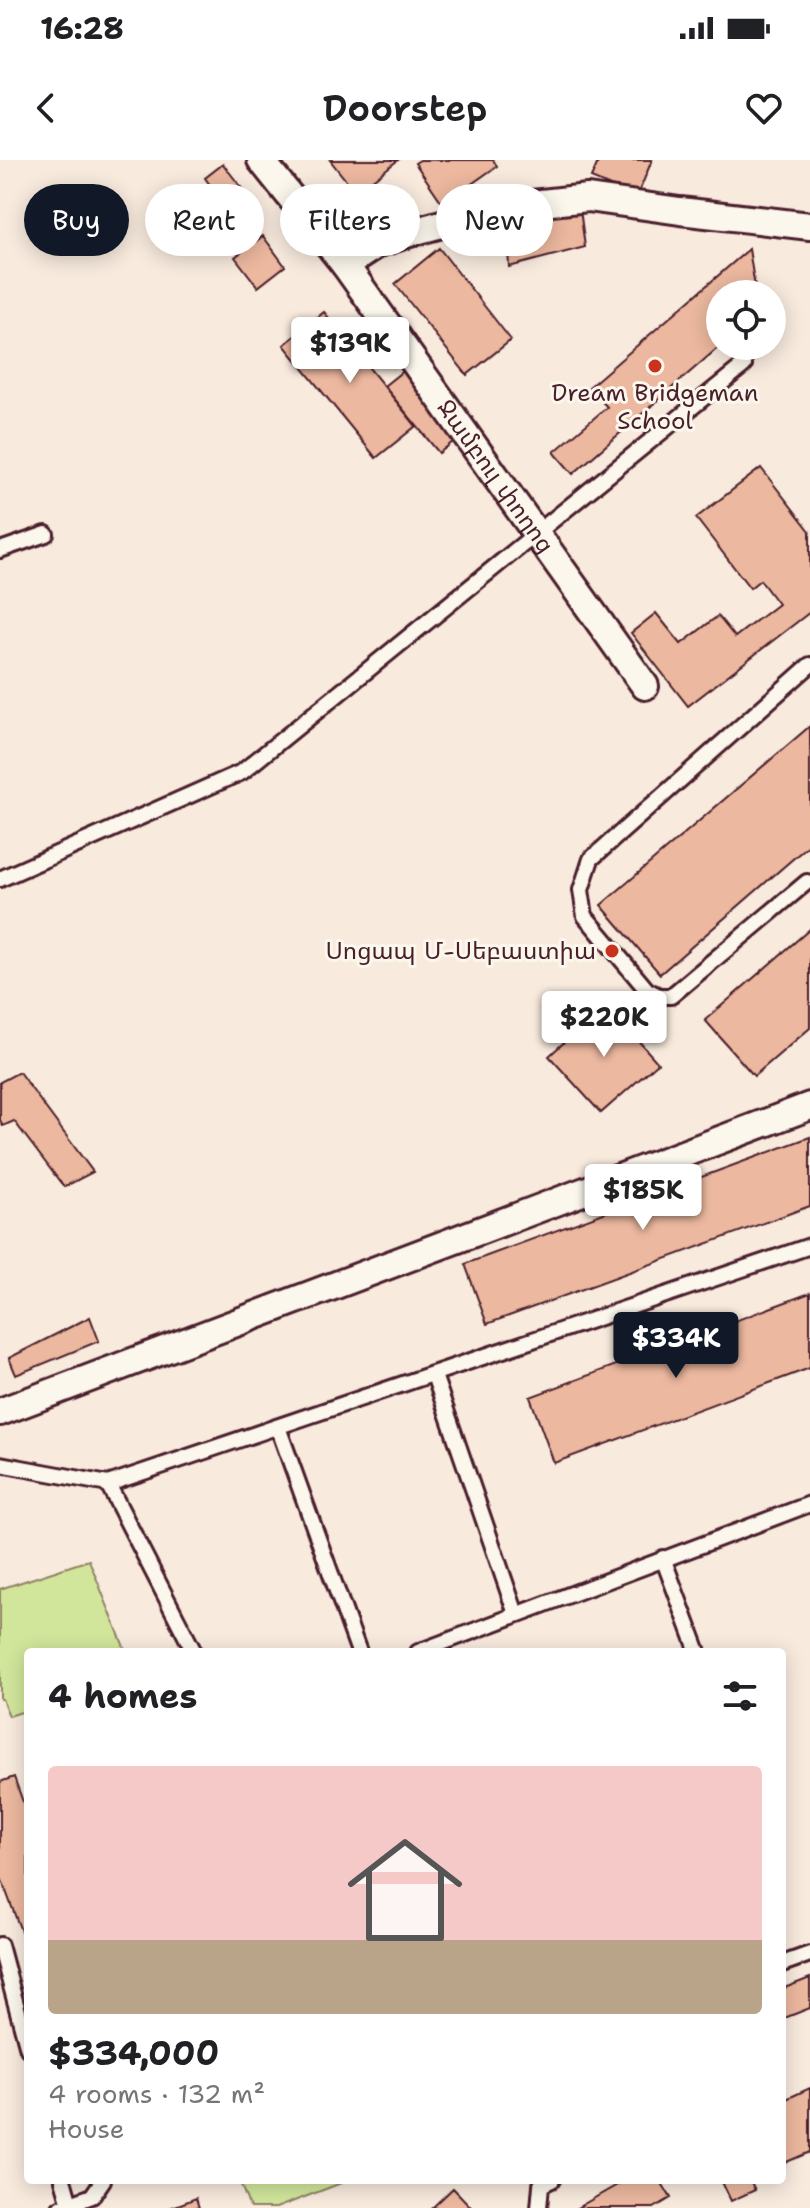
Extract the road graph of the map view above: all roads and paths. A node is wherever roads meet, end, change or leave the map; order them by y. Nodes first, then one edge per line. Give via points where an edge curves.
1 (261, 160) edge
2 (810, 226) edge
3 (345, 265) junction
4 (744, 365) dead end
5 (537, 533) junction
6 (46, 534) dead end
7 (0, 550) edge
8 (810, 665) edge
9 (645, 686) dead end
10 (0, 879) edge
11 (807, 882) dead end
12 (810, 1106) edge
13 (810, 1246) edge
14 (434, 1375) junction
15 (0, 1412) edge
16 (278, 1427) junction
17 (0, 1464) edge
18 (108, 1484) junction
19 (810, 1504) edge
20 (663, 1558) junction
21 (516, 1614) junction
22 (192, 1648) edge
23 (358, 1648) edge
24 (428, 1648) edge
25 (697, 1648) edge
26 (0, 1945) edge
27 (810, 1954) edge
28 (786, 1963) edge
29 (24, 2034) edge
30 (63, 2184) edge
31 (543, 2184) edge
32 (94, 2202) edge
33 (65, 2206) edge
34 (539, 2208) edge

1 - 3 street, Ջամբուլ փողոց
2 - 3 street via 588,198 504,207 416,231 379,243
3 - 5 street, Ջամբուլ փողոց
4 - 5 lane
5 - 9 street, Ջամբուլ փողոց
5 - 10 lane via 242,772
6 - 7 lane
8 - 11 lane via 591,859 581,890 585,916 629,969 647,990 671,996
12 - 15 street
13 - 14 lane
14 - 16 lane
14 - 21 lane
16 - 18 lane
16 - 23 lane
17 - 18 lane
18 - 22 lane
19 - 20 lane
20 - 21 lane
20 - 25 lane
21 - 24 lane
26 - 29 lane
27 - 28 lane
30 - 33 lane
31 - 34 lane
32 - 33 lane

